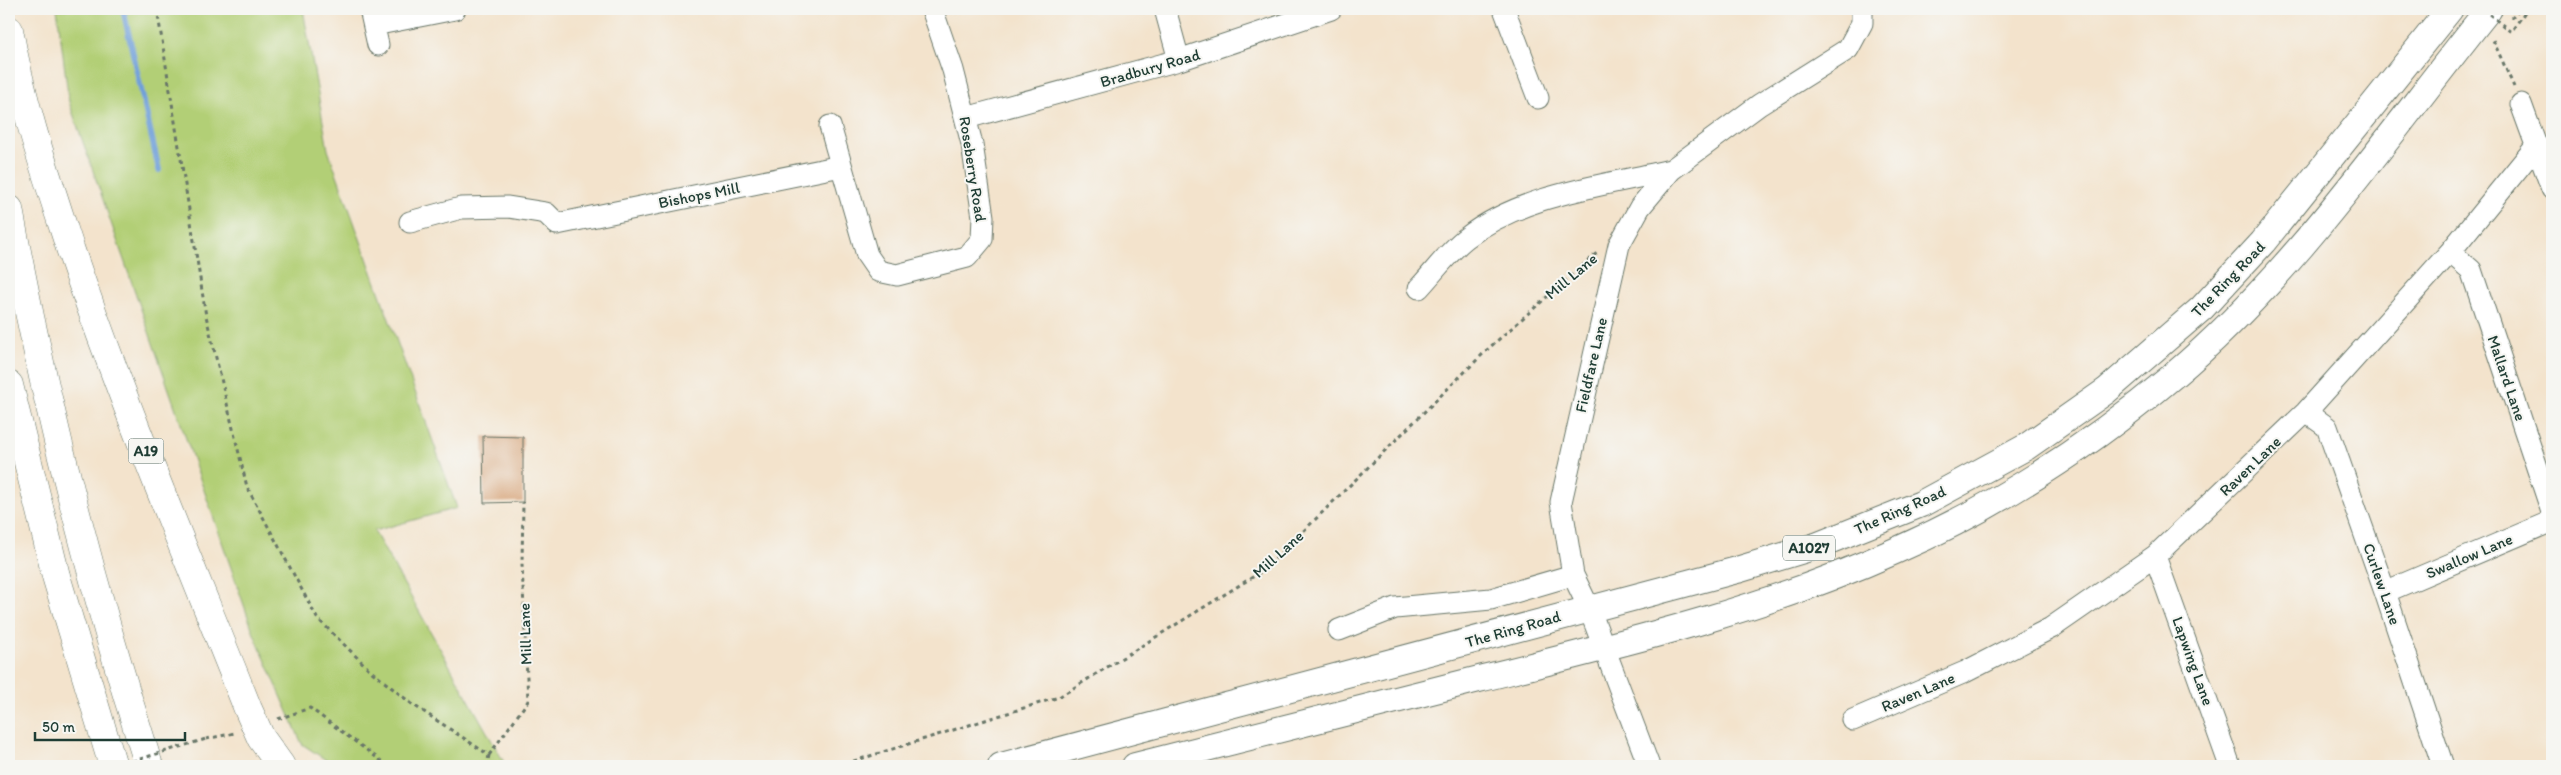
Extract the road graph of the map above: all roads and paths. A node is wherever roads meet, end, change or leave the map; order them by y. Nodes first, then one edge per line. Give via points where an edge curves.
1 (157, 9) edge
2 (456, 9) edge
3 (932, 9) edge
4 (1165, 9) edge
5 (1331, 9) edge
6 (1504, 9) edge
7 (1862, 9) edge
8 (2450, 9) edge
9 (2483, 9) edge
10 (2490, 9) edge
11 (2527, 9) edge
12 (2532, 9) edge
13 (2538, 9) edge
14 (374, 26) edge
15 (9, 30) edge
16 (2492, 37) dead end
17 (1179, 60) junction
18 (1538, 98) dead end
19 (2521, 104) joint
20 (966, 118) junction
21 (830, 126) dead end
22 (2537, 145) junction
23 (841, 166) junction
24 (1671, 170) junction
25 (2552, 189) edge
26 (9, 209) edge
27 (410, 222) dead end
28 (1619, 244) junction
29 (2450, 252) junction
30 (1419, 288) dead end
31 (9, 385) edge
32 (2306, 412) junction
33 (523, 502) dead end
34 (2552, 512) edge
35 (2552, 521) edge
36 (2155, 556) junction
37 (1573, 575) junction
38 (2385, 592) junction
39 (1590, 608) junction
40 (1339, 630) dead end
41 (1604, 648) junction
42 (277, 719) dead end
43 (1853, 720) dead end
44 (236, 733) dead end
45 (489, 754) junction
46 (113, 766) edge
47 (117, 766) edge
48 (149, 766) edge
49 (281, 766) edge
50 (388, 766) edge
51 (487, 766) edge
52 (838, 766) edge
53 (1001, 766) edge
54 (1135, 766) edge
55 (1649, 766) edge
56 (2230, 766) edge
57 (2443, 766) edge

1 - 45 path via 206,316 247,487 317,618 372,672 412,704
2 - 14 street
3 - 20 street, Roseberry Road
4 - 17 street
5 - 17 street, Bradbury Road
6 - 18 street
7 - 24 street via 1862,22 1848,49 1759,105
8 - 39 main road, The Ring Road / A1027 via 2264,242 2202,308 2106,391 2026,447 1921,504 1816,546
9 - 11 path, bridge via 2511,32
10 - 41 main road, The Ring Road / A1027 via 2328,213 2233,320 2176,373 2077,449 2007,494 1896,551 1748,608
12 - 13 path
15 - 49 highway, A19 via 14,62 33,127 88,299 248,709 261,738
16 - 19 path
17 - 20 street, Bradbury Road
19 - 22 street
20 - 23 street, Roseberry Road via 983,217 982,239 967,257 897,275 878,271 867,255
21 - 23 street
22 - 25 street
22 - 29 street, Raven Lane
23 - 27 street, Bishops Mill via 556,224 546,213 508,207 461,208
24 - 28 street, Fieldfare Lane via 1640,207
24 - 30 street via 1529,203 1500,216 1465,239
26 - 48 highway via 67,477 90,568
28 - 37 street, Fieldfare Lane via 1560,502
28 - 52 path, Mill Lane via 1594,254 1498,340 1264,570 1059,697
29 - 32 street, Raven Lane
29 - 34 street, Mallard Lane via 2471,270
31 - 46 highway via 56,576
32 - 36 street, Raven Lane
32 - 38 street, Curlew Lane via 2327,427
33 - 45 path, Mill Lane via 522,564 528,701
35 - 38 street, Swallow Lane
36 - 43 street, Raven Lane via 2051,628 1965,672
36 - 56 street, Lapwing Lane
37 - 39 street, Fieldfare Lane
37 - 40 street via 1491,599 1395,608
38 - 57 street, Curlew Lane
39 - 41 street
39 - 53 main road, The Ring Road / A1027
41 - 54 main road, The Ring Road / A1027
41 - 55 street
42 - 50 path via 310,708
44 - 47 path, bridge
45 - 51 path, Mill Lane

